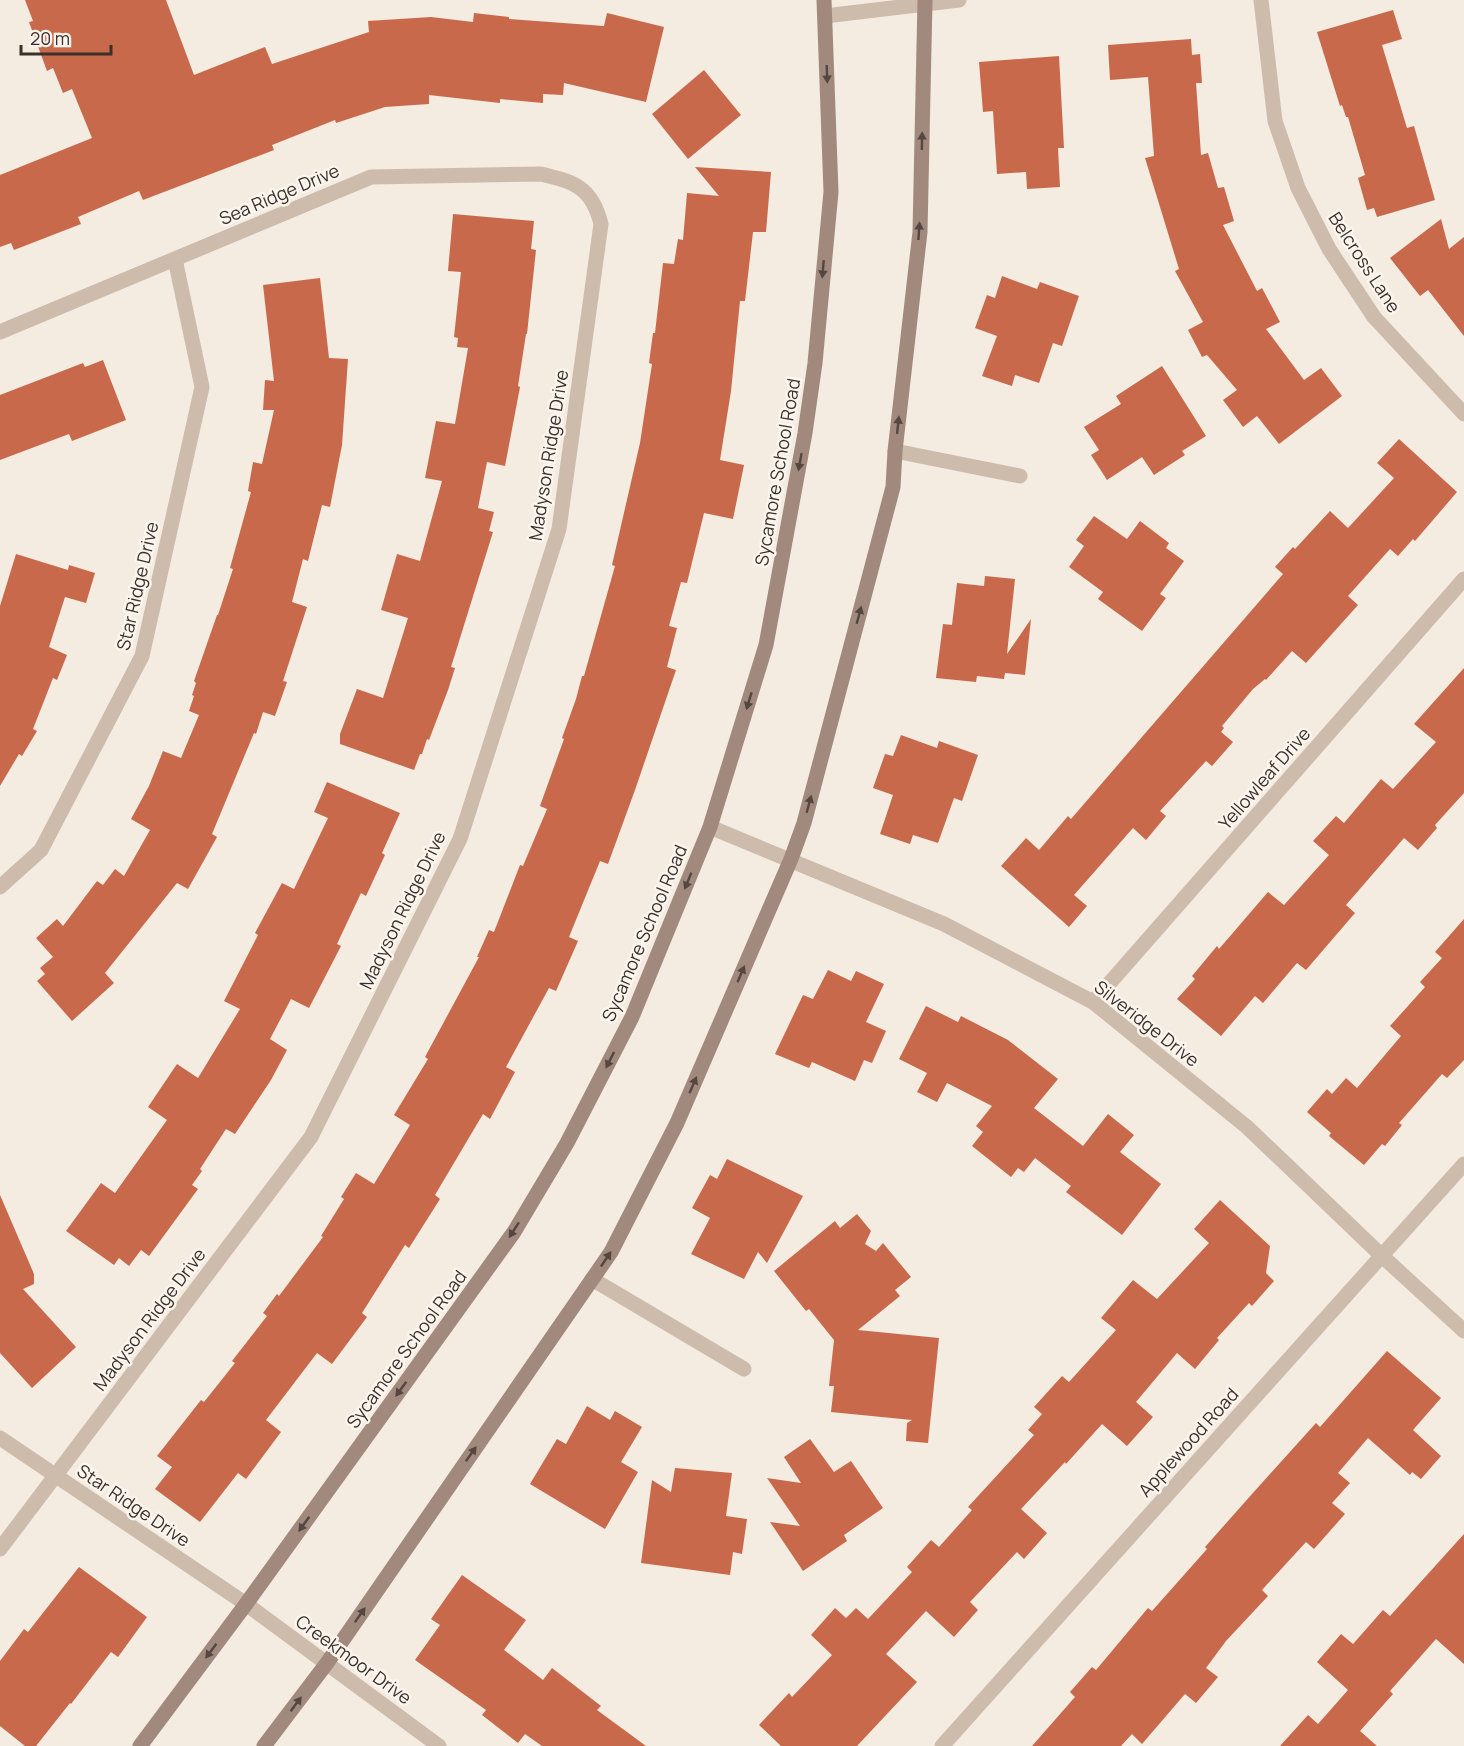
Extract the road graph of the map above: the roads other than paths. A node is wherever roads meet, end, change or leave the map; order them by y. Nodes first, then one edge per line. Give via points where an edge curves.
1 (824, 0) edge
2 (959, 0) edge
3 (1261, 0) edge
4 (926, 2) edge
5 (825, 16) junction
6 (586, 192) joint
7 (176, 259) junction
8 (0, 332) edge
9 (1464, 414) edge
10 (895, 451) junction
11 (1020, 476) dead end
12 (1464, 579) edge
13 (710, 827) junction
14 (791, 860) junction
15 (0, 887) edge
16 (1093, 1002) junction
17 (1464, 1164) edge
18 (1382, 1256) junction
19 (592, 1279) junction
20 (1464, 1331) edge
21 (744, 1369) dead end
22 (0, 1438) edge
23 (56, 1475) junction
24 (0, 1549) edge
25 (246, 1604) junction
26 (327, 1663) junction
27 (140, 1746) edge
28 (264, 1746) edge
29 (439, 1746) edge
30 (942, 1746) edge

1 - 5 main road, Sycamore School Road
2 - 4 street
3 - 9 street, Belcross Lane via 1275,121 1298,188 1329,249 1374,316
4 - 5 street
10 -> 4 main road via 920,232
5 -> 13 main road, Sycamore School Road via 831,192 815,363 766,645
6 - 7 street, Sea Ridge Drive via 567,180 541,174 371,177
6 - 23 street, Madyson Ridge Drive via 597,206 601,224 560,529 460,839 311,1137
7 - 8 street, Sea Ridge Drive
7 - 15 street, Star Ridge Drive via 202,387 142,656 41,850
10 - 11 street
14 -> 10 main road via 804,824 892,487
12 - 16 street, Yellowleaf Drive
13 - 14 street, Silveridge Drive
13 -> 25 main road, Sycamore School Road via 632,1017 561,1153 514,1232
14 - 16 street, Silveridge Drive via 944,924
19 -> 14 main road via 611,1252 677,1123
16 - 18 street, Silveridge Drive via 1247,1127
17 - 18 street, Applewood Road
18 - 20 street, Silveridge Drive
18 - 30 street, Applewood Road
19 - 21 street
26 -> 19 main road
22 - 23 street, Star Ridge Drive
23 - 24 street, Madyson Ridge Drive
23 - 25 street, Star Ridge Drive
25 - 26 street, Creekmoor Drive
25 -> 27 main road, Sycamore School Road
28 -> 26 main road
26 - 29 street, Creekmoor Drive

